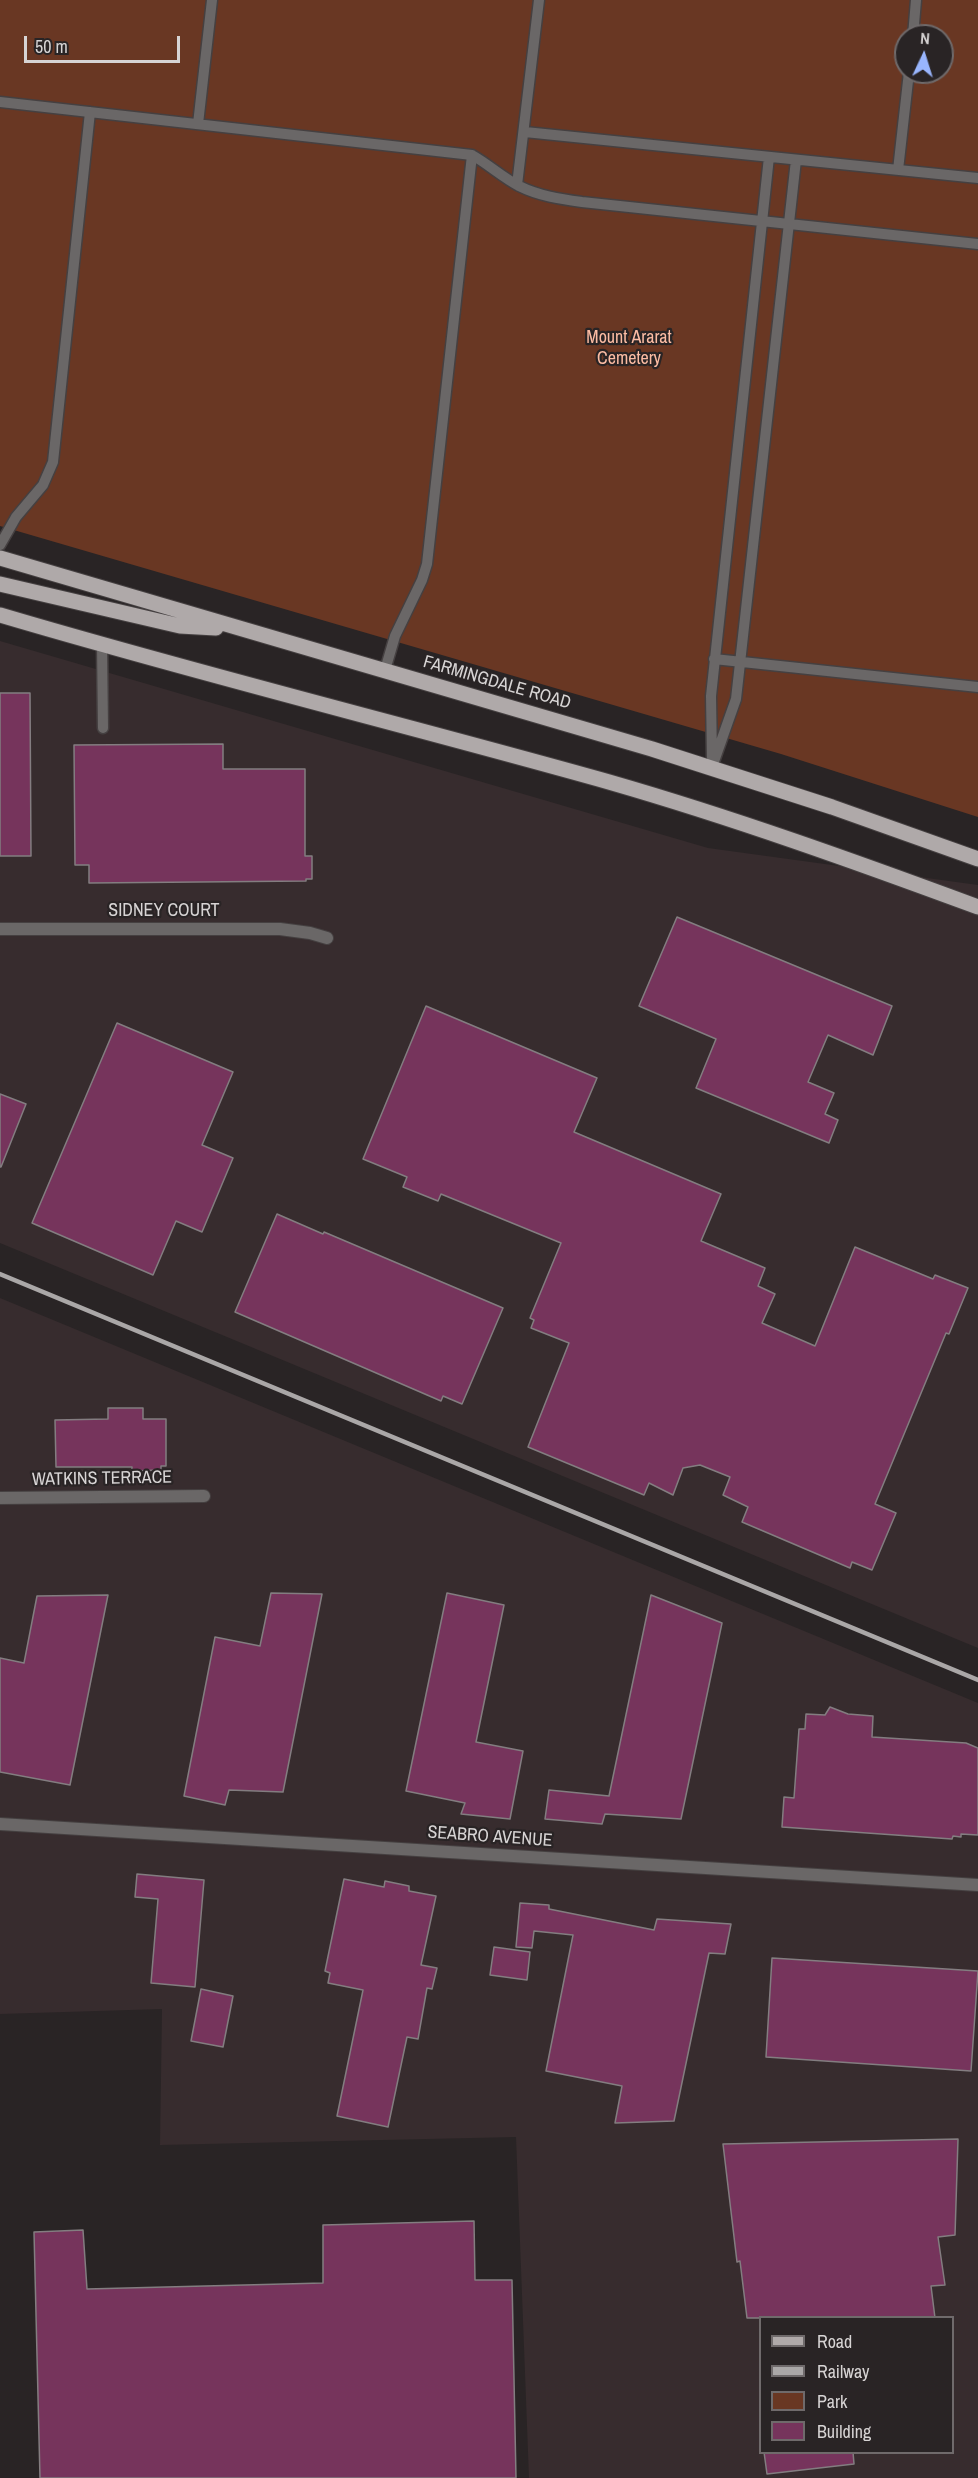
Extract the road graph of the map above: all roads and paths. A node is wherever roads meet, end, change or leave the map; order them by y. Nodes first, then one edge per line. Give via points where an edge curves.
1 (212, 0) edge
2 (539, 0) edge
3 (916, 0) edge
4 (914, 24) edge
5 (908, 84) edge
6 (0, 102) edge
7 (90, 112) junction
8 (198, 124) junction
9 (525, 132) junction
10 (472, 155) junction
11 (769, 157) junction
12 (796, 160) junction
13 (898, 170) junction
14 (978, 178) edge
15 (517, 185) junction
16 (762, 221) junction
17 (789, 224) junction
18 (978, 244) edge
19 (0, 545) edge
20 (0, 558) edge
21 (0, 584) edge
22 (0, 615) edge
23 (243, 630) junction
24 (102, 645) junction
25 (714, 659) junction
26 (740, 662) junction
27 (385, 670) junction
28 (978, 687) edge
29 (103, 728) dead end
30 (712, 767) junction
31 (978, 859) edge
32 (978, 907) edge
33 (0, 930) edge
34 (327, 938) dead end
35 (204, 1496) dead end
36 (0, 1498) edge
37 (0, 1824) edge
38 (978, 1886) edge

1 - 8 lane
2 - 9 lane
3 - 4 lane
5 - 13 lane
6 - 7 lane
7 - 8 lane
7 - 19 lane via 53,462 43,485 16,517
8 - 10 lane
9 - 11 lane
9 - 15 lane
10 - 15 lane
10 - 27 lane via 427,564 395,636
11 - 12 lane
11 - 16 lane
12 - 13 lane
12 - 17 lane
13 - 14 lane
15 - 16 lane via 574,201
16 - 17 lane
16 - 25 lane
17 - 18 lane
17 - 26 lane
20 - 23 main road, FARMINGDALE ROAD
21 - 23 main road via 180,626
22 - 24 main road
23 - 27 main road, FARMINGDALE ROAD
24 - 29 lane
24 - 32 main road via 652,795 833,854
25 - 26 lane
25 - 30 lane
26 - 28 lane
26 - 30 lane via 736,699
27 - 30 main road, FARMINGDALE ROAD
30 - 31 main road, FARMINGDALE ROAD
33 - 34 street, SIDNEY COURT via 280,929
35 - 36 street, WATKINS TERRACE
37 - 38 street, SEABRO AVENUE

